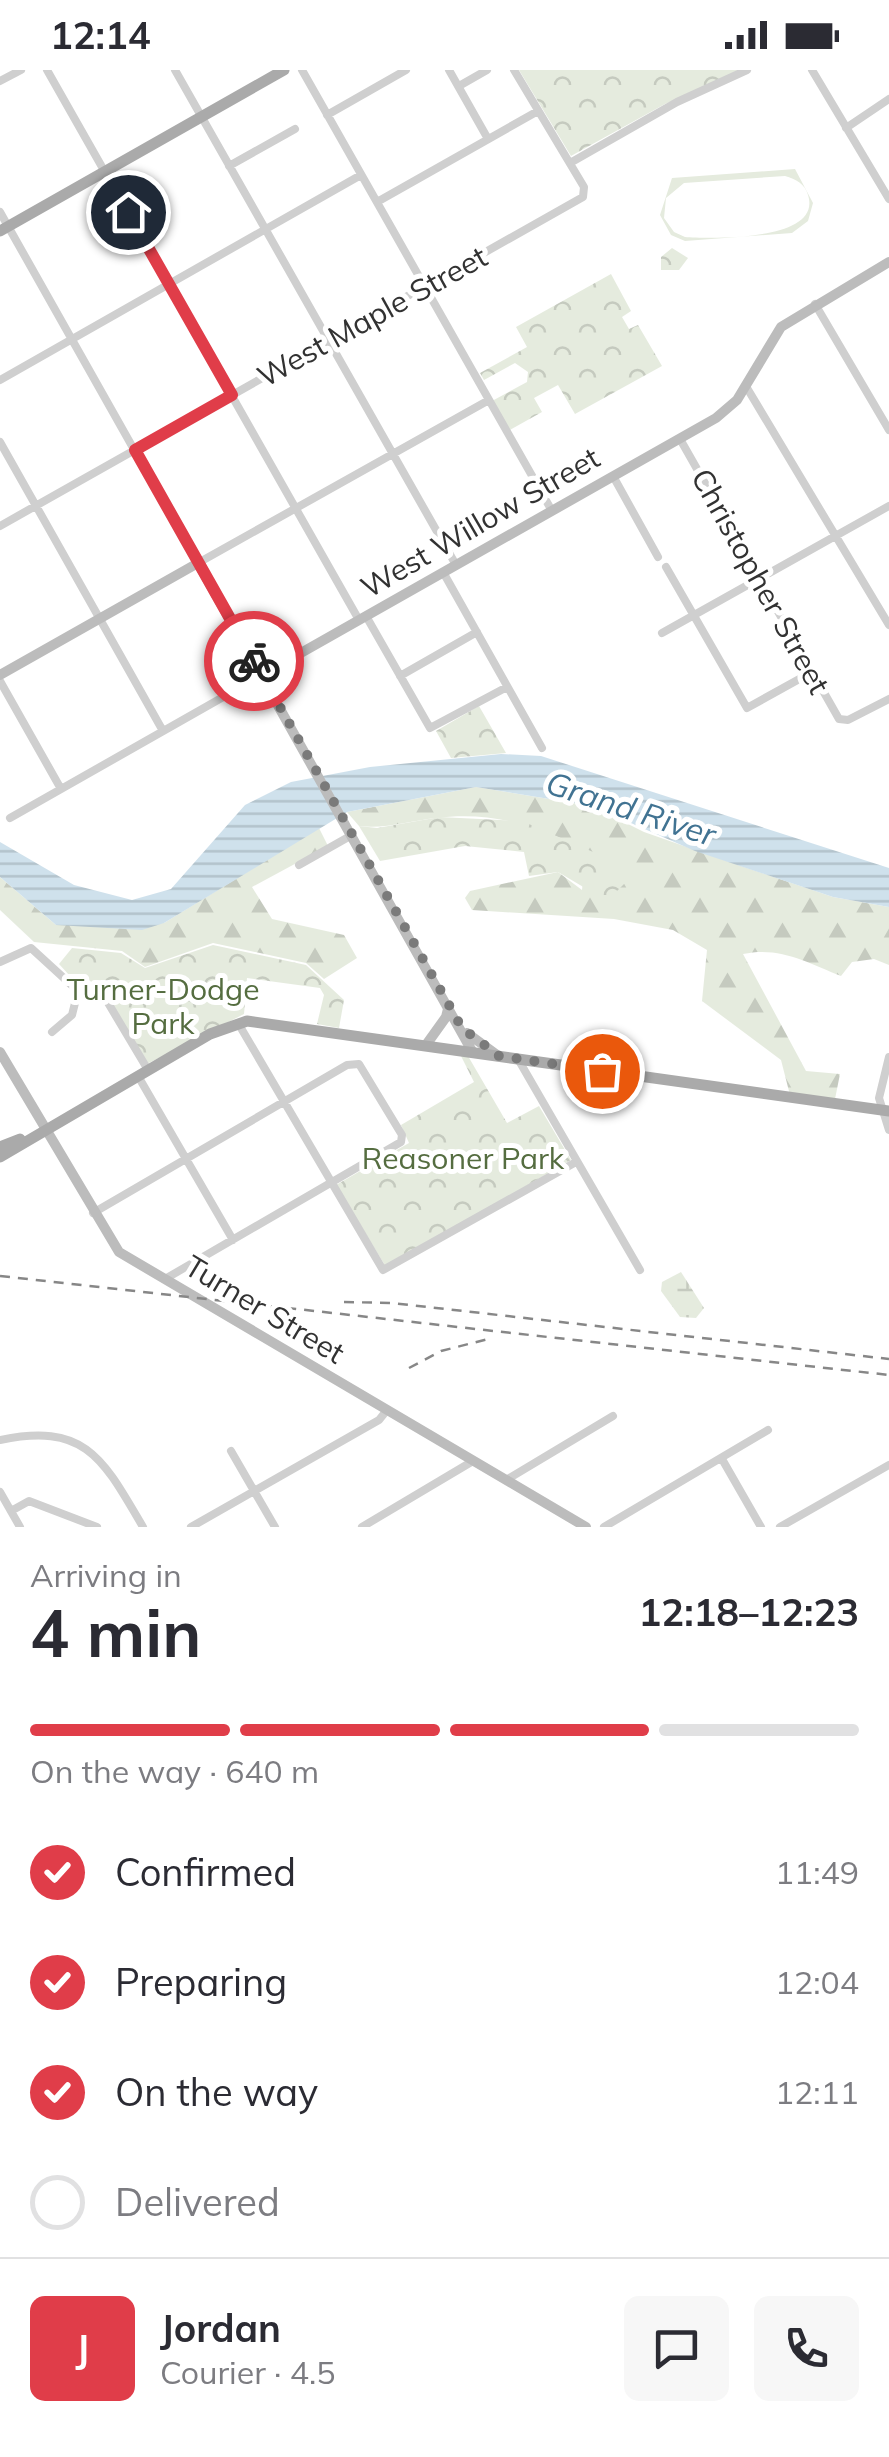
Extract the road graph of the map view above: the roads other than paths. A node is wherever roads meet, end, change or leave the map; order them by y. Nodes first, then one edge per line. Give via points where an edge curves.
1 (21, 70) edge
2 (47, 70) edge
3 (175, 70) edge
4 (284, 70) edge
5 (302, 70) edge
6 (406, 70) edge
7 (449, 70) edge
8 (487, 70) edge
9 (514, 70) edge
10 (747, 70) edge
11 (812, 70) edge
12 (0, 82) edge
13 (458, 86) junction
14 (889, 99) edge
15 (538, 110) junction
16 (326, 114) junction
17 (202, 117) junction
18 (846, 128) junction
19 (294, 129) dead end
20 (488, 139) junction
21 (570, 164) junction
22 (230, 166) junction
23 (105, 171) junction
24 (361, 174) junction
25 (889, 199) edge
26 (377, 202) junction
27 (0, 212) edge
28 (4, 228) edge
29 (265, 229) junction
30 (889, 262) edge
31 (168, 284) junction
32 (424, 286) junction
33 (815, 304) junction
34 (71, 338) junction
35 (328, 340) junction
36 (0, 380) edge
37 (746, 388) junction
38 (232, 395) junction
39 (489, 400) junction
40 (889, 430) edge
41 (680, 438) junction
42 (0, 442) edge
43 (135, 450) junction
44 (392, 454) junction
45 (613, 476) junction
46 (36, 506) junction
47 (889, 506) edge
48 (296, 509) junction
49 (552, 511) junction
50 (0, 526) edge
51 (836, 537) junction
52 (658, 557) dead end
53 (198, 563) junction
54 (456, 565) junction
55 (666, 567) dead end
56 (443, 572) junction
57 (759, 578) junction
58 (694, 615) junction
59 (100, 618) junction
60 (363, 618) junction
61 (889, 625) edge
62 (477, 632) junction
63 (662, 634) dead end
64 (812, 672) junction
65 (262, 675) junction
66 (400, 676) junction
67 (0, 678) edge
68 (507, 687) junction
69 (889, 699) edge
70 (164, 731) junction
71 (542, 748) dead end
72 (61, 789) junction
73 (10, 818) dead end
74 (351, 831) junction
75 (299, 865) dead end
76 (0, 962) edge
77 (78, 991) junction
78 (449, 1005) junction
79 (238, 1023) junction
80 (462, 1028) junction
81 (52, 1032) dead end
82 (426, 1045) junction
83 (472, 1051) junction
84 (0, 1052) edge
85 (499, 1056) junction
86 (518, 1058) junction
87 (889, 1058) edge
88 (143, 1073) junction
89 (283, 1102) junction
90 (885, 1110) edge
91 (889, 1130) edge
92 (42, 1131) junction
93 (0, 1147) edge
94 (0, 1157) edge
95 (185, 1159) junction
96 (576, 1162) junction
97 (330, 1183) junction
98 (93, 1213) junction
99 (233, 1240) junction
100 (640, 1270) dead end
101 (165, 1279) junction
102 (387, 1410) junction
103 (613, 1416) dead end
104 (768, 1430) dead end
105 (0, 1440) edge
106 (231, 1451) dead end
107 (473, 1460) junction
108 (722, 1460) junction
109 (889, 1465) edge
110 (506, 1480) junction
111 (254, 1491) junction
112 (0, 1492) edge
113 (11, 1510) junction
114 (20, 1527) edge
115 (97, 1527) edge
116 (143, 1527) edge
117 (192, 1527) edge
118 (275, 1527) edge
119 (362, 1527) edge
120 (586, 1527) edge
121 (604, 1527) edge
122 (761, 1527) edge
123 (780, 1527) edge

1 - 12 street
2 - 23 street
3 - 17 street
4 - 17 main road
5 - 16 street
6 - 16 street
7 - 13 street
8 - 13 street
9 - 15 street
10 - 21 street
11 - 18 street
13 - 20 street
14 - 18 street
15 - 20 street
15 - 21 street
16 - 24 street
17 - 22 street
17 - 23 main road
18 - 25 street
19 - 22 street
20 - 26 street
21 - 32 street, West Maple Street via 586,193
22 - 29 street
23 - 28 main road
23 - 31 street
24 - 26 street
24 - 29 street
26 - 32 street
27 - 28 street
28 - 34 street
29 - 31 street
29 - 35 street
30 - 33 street, West Willow Street
31 - 34 street
31 - 38 street
32 - 35 street, West Maple Street
32 - 39 street
33 - 37 street, West Willow Street via 776,332
33 - 40 street
34 - 36 street
34 - 43 street
35 - 38 street, West Maple Street
35 - 44 street
37 - 41 street, West Willow Street via 730,408
37 - 51 street
38 - 43 street, West Maple Street
38 - 48 street
39 - 44 street
39 - 49 street
41 - 45 street, West Willow Street
41 - 57 street, Christopher Street
42 - 46 street
43 - 46 street, West Maple Street
43 - 53 street
44 - 48 street
44 - 54 street
45 - 49 street, West Willow Street
45 - 52 street
46 - 50 street, West Maple Street
46 - 59 street
47 - 51 street
48 - 53 street
48 - 60 street
49 - 54 street, West Willow Street
51 - 57 street
51 - 61 street
53 - 59 street
53 - 65 street
54 - 56 street, West Willow Street
55 - 58 street
56 - 60 street, West Willow Street
56 - 62 street
57 - 58 street
57 - 64 street, Christopher Street
58 - 63 street
58 - 64 street via 744,705
59 - 67 street
59 - 70 street
60 - 65 street, West Willow Street
60 - 66 street
62 - 66 street
62 - 68 street
64 - 69 street, Christopher Street via 843,722
65 - 70 street, West Willow Street
65 - 74 street
66 - 68 street via 430,728
67 - 72 street
68 - 71 street
70 - 72 street, West Willow Street
72 - 73 street, West Willow Street
74 - 75 street
74 - 78 street
76 - 77 street via 30,948
77 - 81 street via 72,1015
77 - 88 street via 98,986
78 - 80 street
78 - 82 street
79 - 82 main road
79 - 88 main road
79 - 89 street
80 - 83 street
80 - 85 street
82 - 83 main road
83 - 85 main road
84 - 92 street, Turner Street
85 - 86 main road
86 - 90 main road
86 - 96 street
87 - 90 street via 880,1084
88 - 92 main road
88 - 95 street
89 - 95 street
89 - 97 street
89 - 97 street via 356,1063 403,1140
90 - 91 street
92 - 93 main road
92 - 94 main road
92 - 98 street, Turner Street
95 - 98 street
95 - 99 street
96 - 97 street via 389,1270 380,1268
96 - 100 street
97 - 99 street
98 - 101 street, Turner Street via 116,1250
99 - 101 street
101 - 102 street, Turner Street
102 - 107 street, Turner Street
102 - 111 street
103 - 110 street
104 - 108 street
105 - 116 street via 54,1434 96,1458
106 - 111 street
107 - 110 street, Turner Street
107 - 119 street
108 - 121 street
108 - 122 street
109 - 123 street
110 - 120 street, Turner Street
111 - 117 street
111 - 118 street
112 - 113 street
113 - 114 street
113 - 115 street via 29,1501

